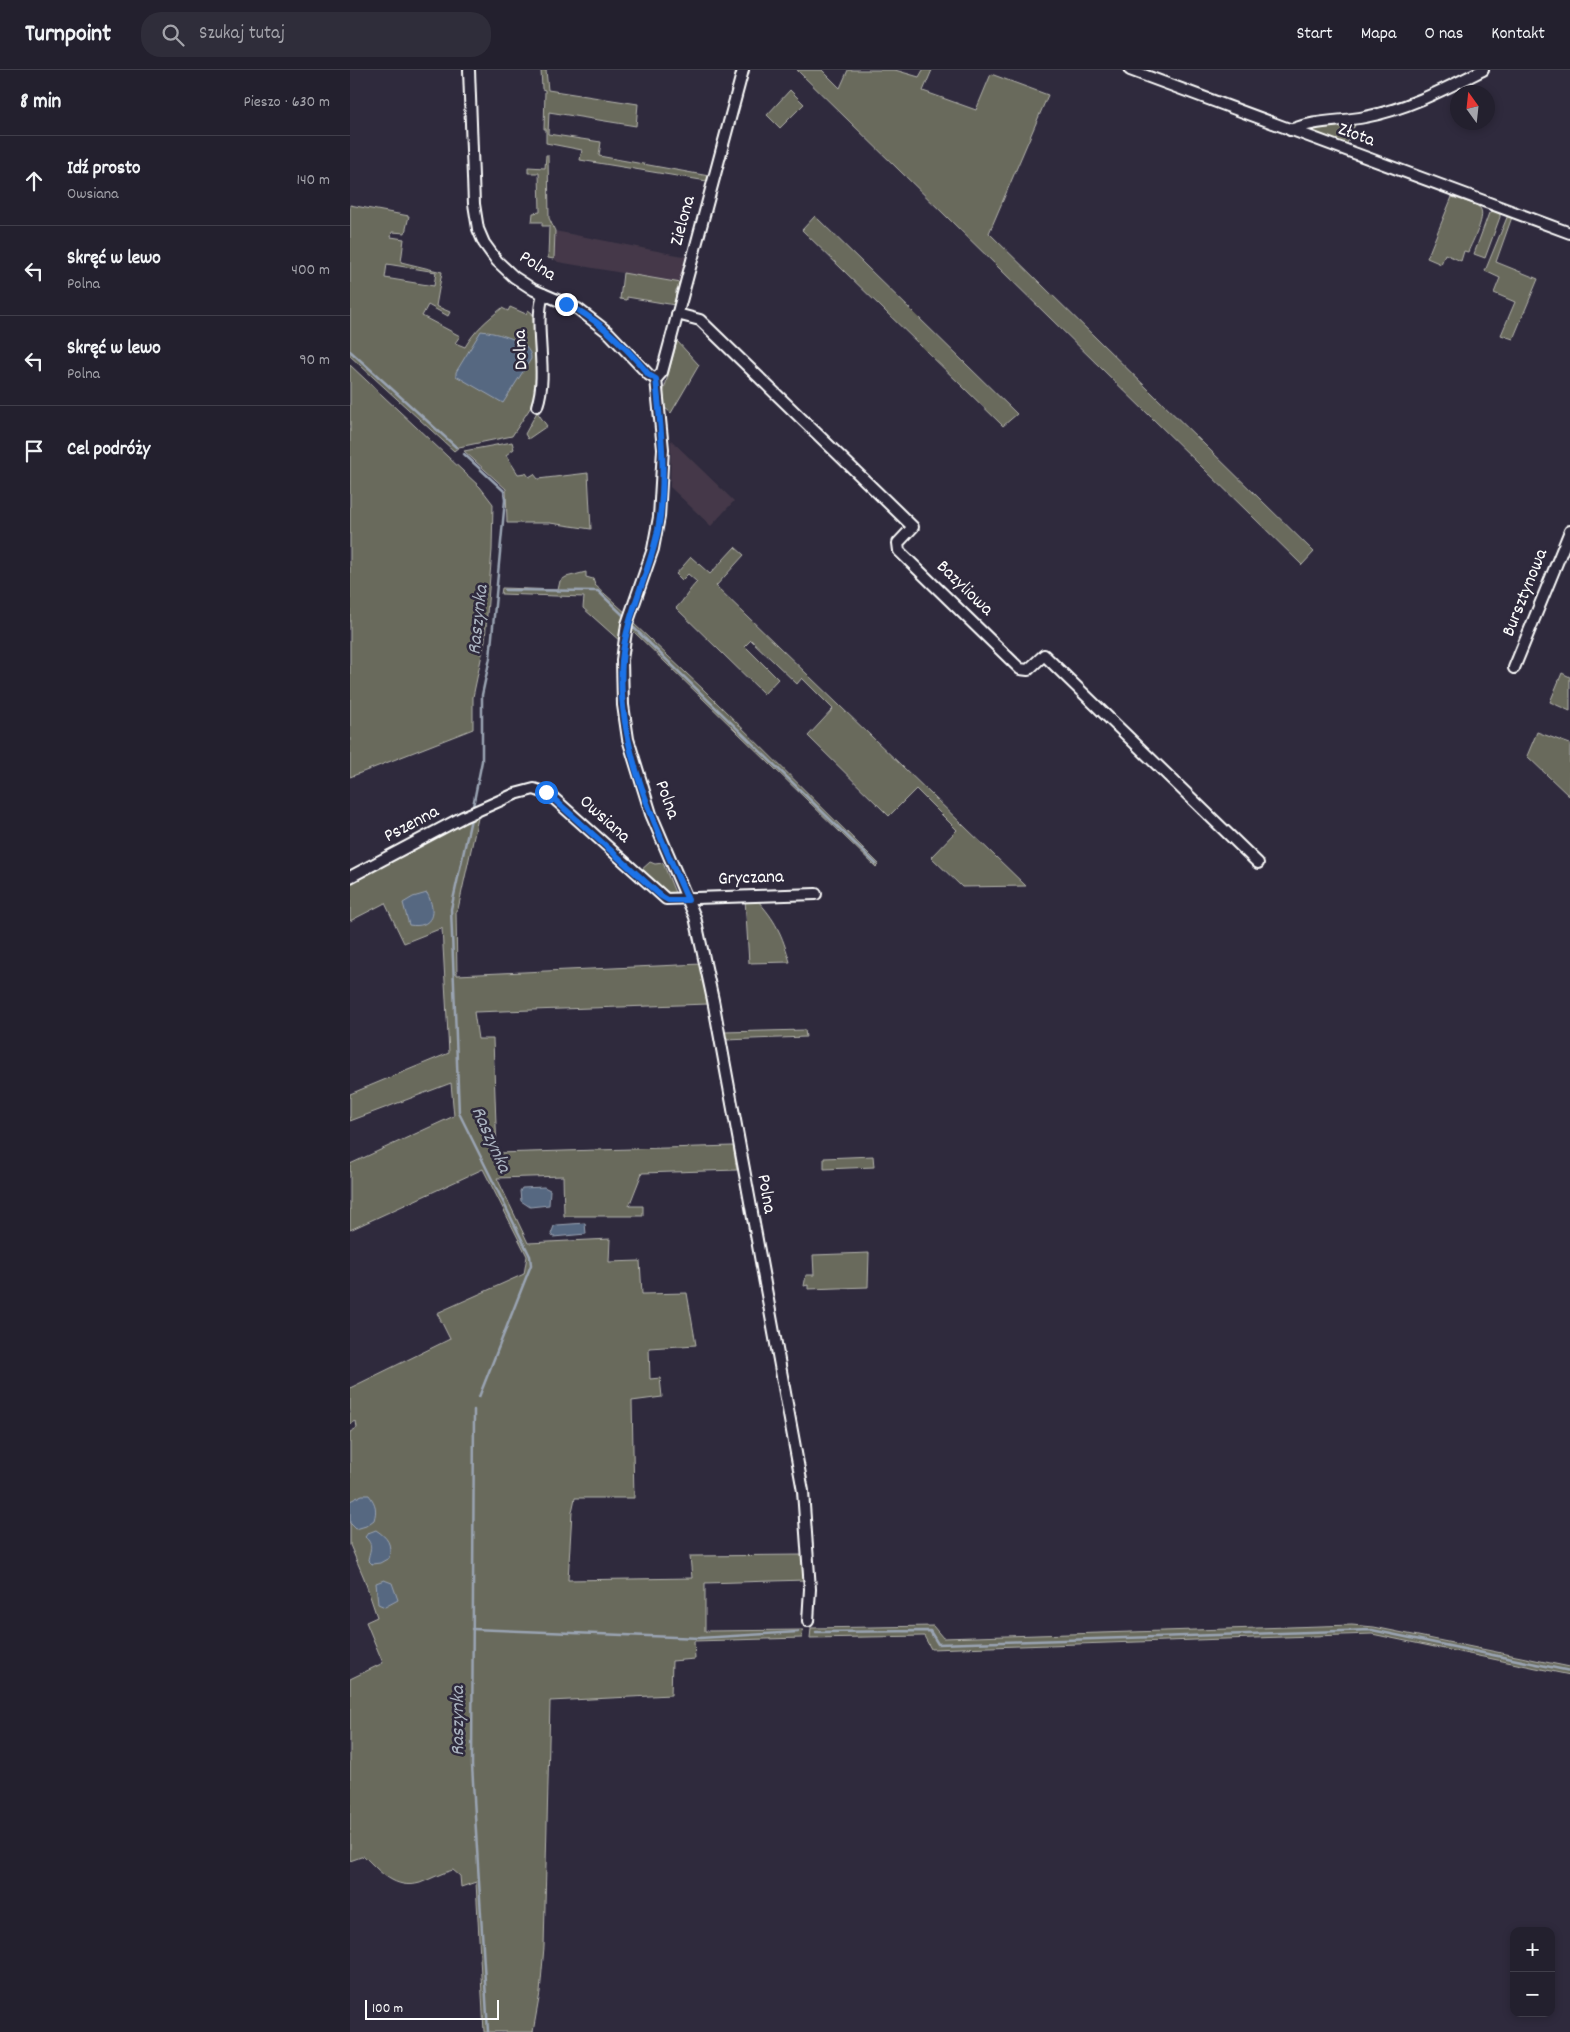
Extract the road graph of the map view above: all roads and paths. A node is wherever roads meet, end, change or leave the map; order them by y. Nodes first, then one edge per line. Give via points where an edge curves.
1 (469, 70) edge
2 (743, 70) edge
3 (1130, 70) edge
4 (1483, 70) edge
5 (1290, 130) junction
6 (1570, 233) edge
7 (543, 294) junction
8 (678, 314) junction
9 (656, 379) junction
10 (536, 406) dead end
11 (1570, 531) edge
12 (1514, 668) dead end
13 (464, 817) joint
14 (1258, 862) dead end
15 (350, 877) edge
16 (816, 894) dead end
17 (688, 900) junction
18 (808, 1621) dead end

1 - 7 street, Polna via 471,150 478,229 497,261 514,277
2 - 8 street, Zielona
3 - 5 street, Złota
4 - 5 street via 1403,107 1362,118 1310,122
5 - 6 street, Złota
7 - 9 street, Polna via 578,309 609,333
7 - 10 street, Dolna via 538,310 540,383
8 - 9 street, Zielona via 662,372
8 - 14 street, Bazyliowa via 700,320 913,527 898,543 899,551 1020,669 1030,668 1044,655
9 - 17 street, Polna via 663,449 659,517 653,549 628,624 622,660 622,690 628,739 651,814
11 - 12 street, Bursztynowa
13 - 15 street, Pszenna
13 - 17 street, Owsiana via 514,794 542,790 661,896 668,900
16 - 17 street, Gryczana
17 - 18 street, Polna via 695,917 713,1000 803,1491 810,1589

